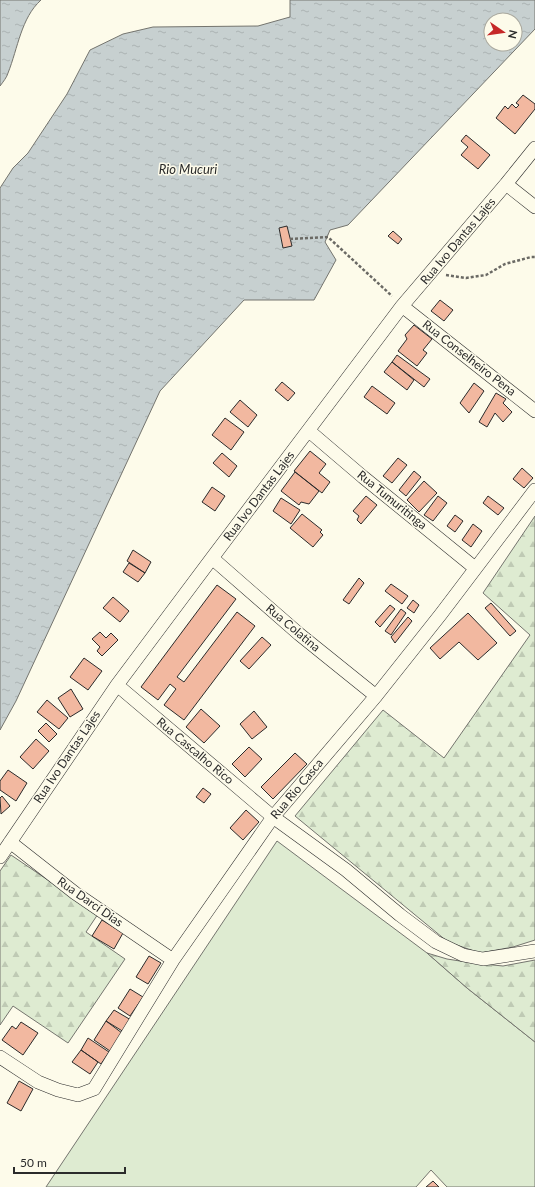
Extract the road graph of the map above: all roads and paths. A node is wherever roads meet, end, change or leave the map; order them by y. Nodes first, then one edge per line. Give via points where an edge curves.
1 (535, 148) edge
2 (506, 184) junction
3 (535, 207) edge
4 (290, 239) dead end
5 (535, 257) edge
6 (431, 274) junction
7 (402, 306) junction
8 (535, 411) edge
9 (309, 431) junction
10 (535, 490) edge
11 (212, 558) junction
12 (475, 568) junction
13 (117, 685) junction
14 (376, 696) junction
15 (273, 817) junction
16 (10, 842) junction
17 (0, 857) edge
18 (535, 951) edge
19 (173, 960) junction
20 (0, 1057) edge

1 - 2 street, Rua Ivo Dantas Lajes
2 - 3 street
2 - 6 street, Rua Ivo Dantas Lajes
4 - 7 path via 328,237
5 - 6 path via 505,264 480,276 466,278
6 - 7 street, Rua Ivo Dantas Lajes
7 - 8 street, Rua Conselheiro Pena
7 - 9 street, Rua Ivo Dantas Lajes
9 - 11 street, Rua Ivo Dantas Lajes
9 - 12 street, Rua Tumuritinga
10 - 12 street, Rua Rio Casca
11 - 13 street, Rua Ivo Dantas Lajes
11 - 14 street, Rua Colatina via 299,634
12 - 14 street, Rua Rio Casca
13 - 15 street, Rua Cascalho Rico
13 - 16 street, Rua Ivo Dantas Lajes
14 - 15 street, Rua Rio Casca
15 - 18 street, Rua Cascalho Rico via 346,870 436,942 463,955 483,959
15 - 19 street, Rua Rio Casca
16 - 17 street, Rua Ivo Dantas Lajes
16 - 19 street, Rua Darcí Dias via 75,893
19 - 20 street, Rua Rio Casca via 94,1089 78,1095 58,1090 38,1082

